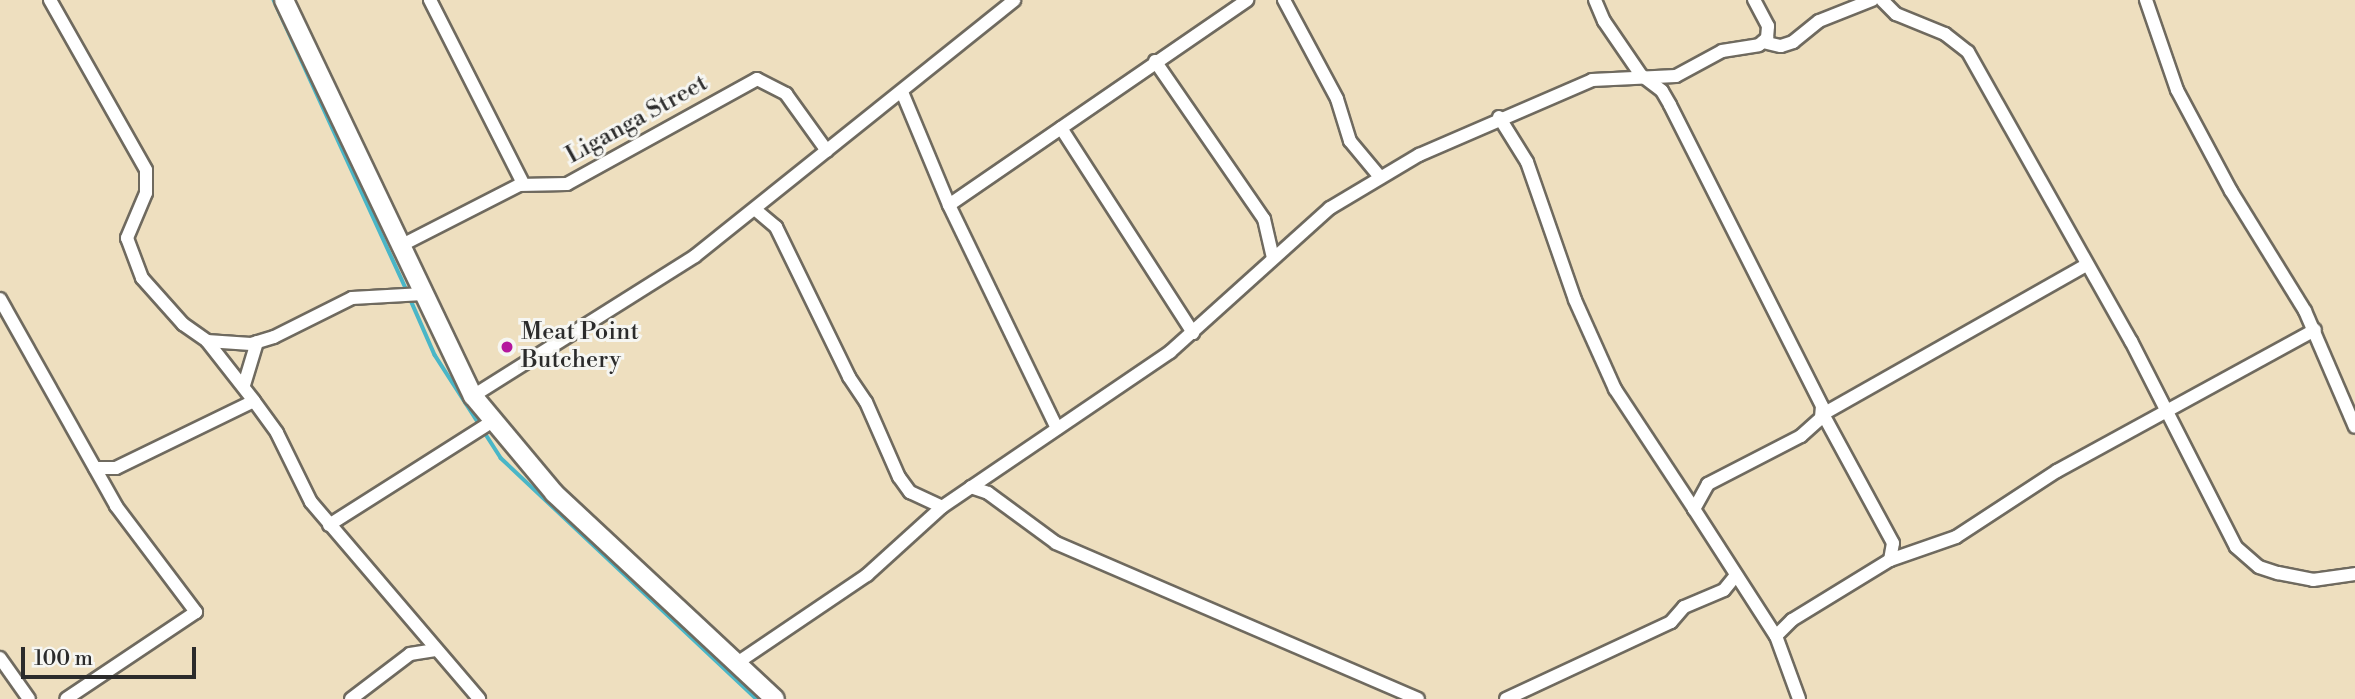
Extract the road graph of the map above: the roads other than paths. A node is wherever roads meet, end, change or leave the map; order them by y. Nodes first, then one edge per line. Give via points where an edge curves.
1 (50, 0) edge
2 (284, 0) edge
3 (430, 0) edge
4 (1014, 0) edge
5 (1247, 0) edge
6 (1284, 0) edge
7 (1595, 0) edge
8 (1754, 0) edge
9 (1872, 0) edge
10 (1882, 0) edge
11 (2146, 0) edge
12 (1763, 42) junction
13 (1155, 61) junction
14 (1641, 75) junction
15 (1676, 76) junction
16 (902, 92) junction
17 (1670, 106) junction
18 (1499, 117) junction
19 (1062, 128) junction
20 (827, 151) junction
21 (1380, 177) junction
22 (523, 181) dead end
23 (949, 205) junction
24 (757, 211) junction
25 (402, 245) junction
26 (1273, 258) junction
27 (2086, 265) junction
28 (423, 294) junction
29 (0, 299) edge
30 (2315, 330) junction
31 (1193, 333) junction
32 (207, 341) junction
33 (257, 342) junction
34 (244, 385) junction
35 (473, 396) junction
36 (254, 401) junction
37 (2165, 409) junction
38 (1824, 414) junction
39 (491, 422) junction
40 (2355, 427) edge
41 (1057, 428) junction
42 (95, 468) junction
43 (971, 487) junction
44 (942, 507) junction
45 (1694, 509) junction
46 (329, 525) junction
47 (1890, 560) junction
48 (2355, 574) edge
49 (1736, 575) junction
50 (1724, 590) junction
51 (1749, 596) junction
52 (1776, 636) junction
53 (434, 650) junction
54 (0, 658) edge
55 (737, 663) junction
56 (358, 697) edge
57 (769, 697) edge
58 (29, 699) edge
59 (66, 699) edge
60 (480, 699) edge
61 (1418, 699) edge
62 (1506, 699) edge
63 (1799, 699) edge

1 - 32 street via 146,170 146,193 127,238 132,259 142,278 183,324
2 - 25 main road
3 - 22 street
4 - 16 street
5 - 13 street
6 - 21 street via 1337,99 1350,141
7 - 14 street
8 - 12 street via 1768,26
9 - 12 street via 1819,21 1793,42 1780,46
10 - 27 street via 1896,14 1945,34 1968,52
11 - 30 street via 2177,90
12 - 15 street via 1722,51
13 - 19 street
13 - 26 street via 1264,219
14 - 15 street
14 - 17 street via 1662,91
14 - 18 street via 1592,80
15 - 17 street
16 - 20 street
16 - 23 street
17 - 38 street
18 - 21 street
18 - 45 street via 1528,162 1575,300 1615,389
19 - 23 street
19 - 31 street
20 - 24 street
20 - 25 street, Liganga Street via 786,94 757,79 567,184 519,185
21 - 26 street via 1331,208
23 - 41 street
24 - 35 street via 684,263
24 - 44 street via 776,227 899,477 910,492
25 - 28 main road
26 - 31 street
27 - 37 street via 2132,341
27 - 38 street
28 - 33 street via 352,298
28 - 35 main road
29 - 42 street
30 - 37 street
30 - 40 street
31 - 41 street
32 - 33 street
32 - 34 street
33 - 34 street
34 - 36 street
35 - 39 main road
36 - 42 street via 116,468
36 - 46 street
37 - 47 street via 2057,471 1956,537
37 - 48 street via 2225,531 2248,558 2278,573 2313,580
38 - 45 street via 1801,436 1708,484
38 - 47 street via 1893,543
39 - 46 street
39 - 55 main road via 554,493
41 - 43 street
42 - 59 street via 116,506 195,612
43 - 44 street
43 - 61 street via 988,493 1056,543
44 - 55 street via 867,575
45 - 49 street
46 - 53 street
47 - 52 street via 1792,620
49 - 50 street
49 - 51 street
50 - 51 street
50 - 62 street via 1684,607 1671,622
51 - 52 street
52 - 63 street
53 - 56 street via 410,654
53 - 60 street
54 - 58 street
55 - 57 main road

